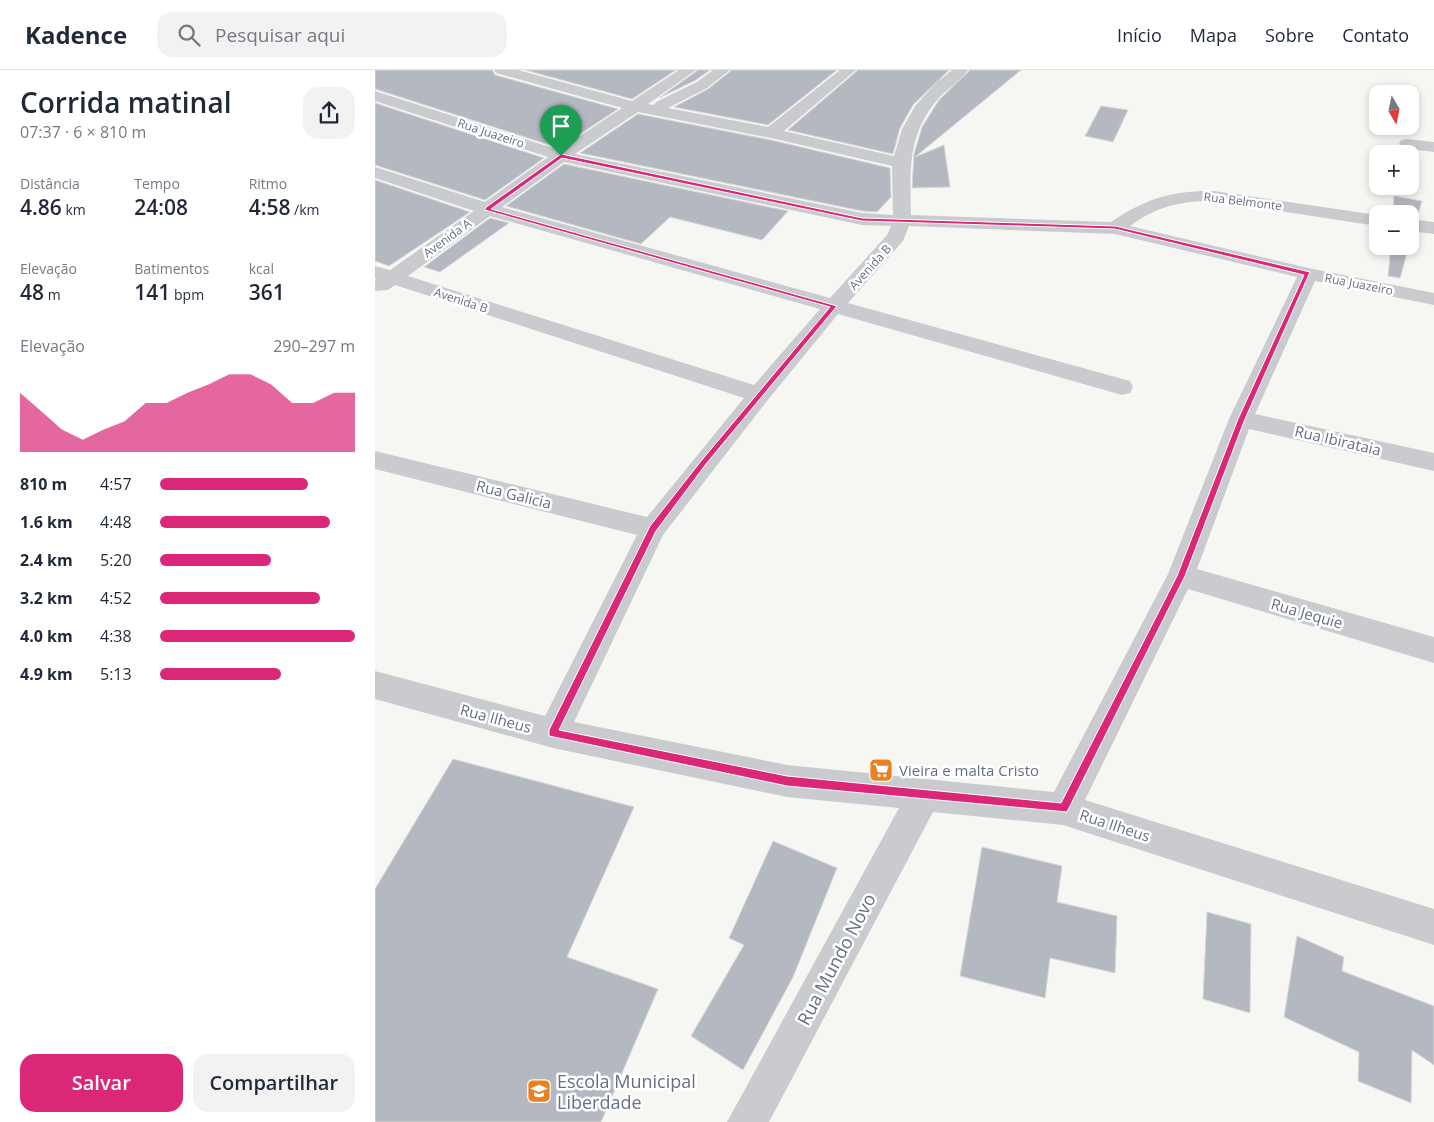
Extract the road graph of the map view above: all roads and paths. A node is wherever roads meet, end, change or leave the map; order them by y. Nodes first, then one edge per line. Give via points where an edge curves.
1 (501, 70) edge
2 (689, 70) edge
3 (723, 70) edge
4 (849, 70) edge
5 (961, 70) edge
6 (375, 96) edge
7 (633, 106) junction
8 (650, 110) junction
9 (619, 119) junction
10 (771, 133) junction
11 (1407, 144) dead end
12 (1434, 147) edge
13 (561, 156) junction
14 (901, 163) junction
15 (375, 172) edge
16 (487, 209) junction
17 (1369, 219) edge
18 (902, 221) junction
19 (1419, 226) edge
20 (1115, 228) junction
21 (1434, 228) edge
22 (1307, 274) junction
23 (381, 280) edge
24 (1434, 299) edge
25 (834, 306) junction
26 (1122, 387) dead end
27 (759, 395) junction
28 (1241, 419) junction
29 (375, 460) edge
30 (1434, 462) edge
31 (653, 529) junction
32 (1181, 576) junction
33 (1434, 650) edge
34 (375, 685) edge
35 (553, 733) junction
36 (924, 796) junction
37 (1063, 808) junction
38 (1434, 927) edge
39 (747, 1122) edge

1 - 7 street
2 - 7 street, Avenida A
3 - 8 street, Avenida A via 678,98
4 - 10 street
5 - 14 street, Avenida B via 941,86 921,109 910,129
6 - 13 street, Rua Juazeiro
7 - 8 street
7 - 9 street, Avenida A
8 - 9 street, Avenida A
8 - 10 street
9 - 13 street, Avenida A
10 - 14 street
11 - 12 street
13 - 16 street, Avenida A
13 - 18 street, Rua Juazeiro via 862,219
14 - 18 street, Avenida B
15 - 16 street
16 - 23 street, Avenida A
16 - 25 street
17 - 20 street, Rua Belmonte via 1214,196 1187,195 1142,207
18 - 20 street, Rua Juazeiro
18 - 25 street, Avenida B via 896,237
19 - 21 street
20 - 22 street, Rua Juazeiro
22 - 24 street, Rua Juazeiro
22 - 28 street
23 - 27 street, Avenida B
25 - 26 street
25 - 27 street, Avenida B
27 - 31 street, Avenida B
28 - 30 street, Rua Ibirataia
28 - 32 street
29 - 31 street, Rua Galicia
31 - 35 street, Avenida B
32 - 33 street, Rua Jequie
32 - 37 street
34 - 35 street, Rua Ilheus
35 - 36 street, Rua Ilheus via 787,781
36 - 37 street, Rua Ilheus
36 - 39 street, Rua Mundo Novo
37 - 38 street, Rua Ilheus

